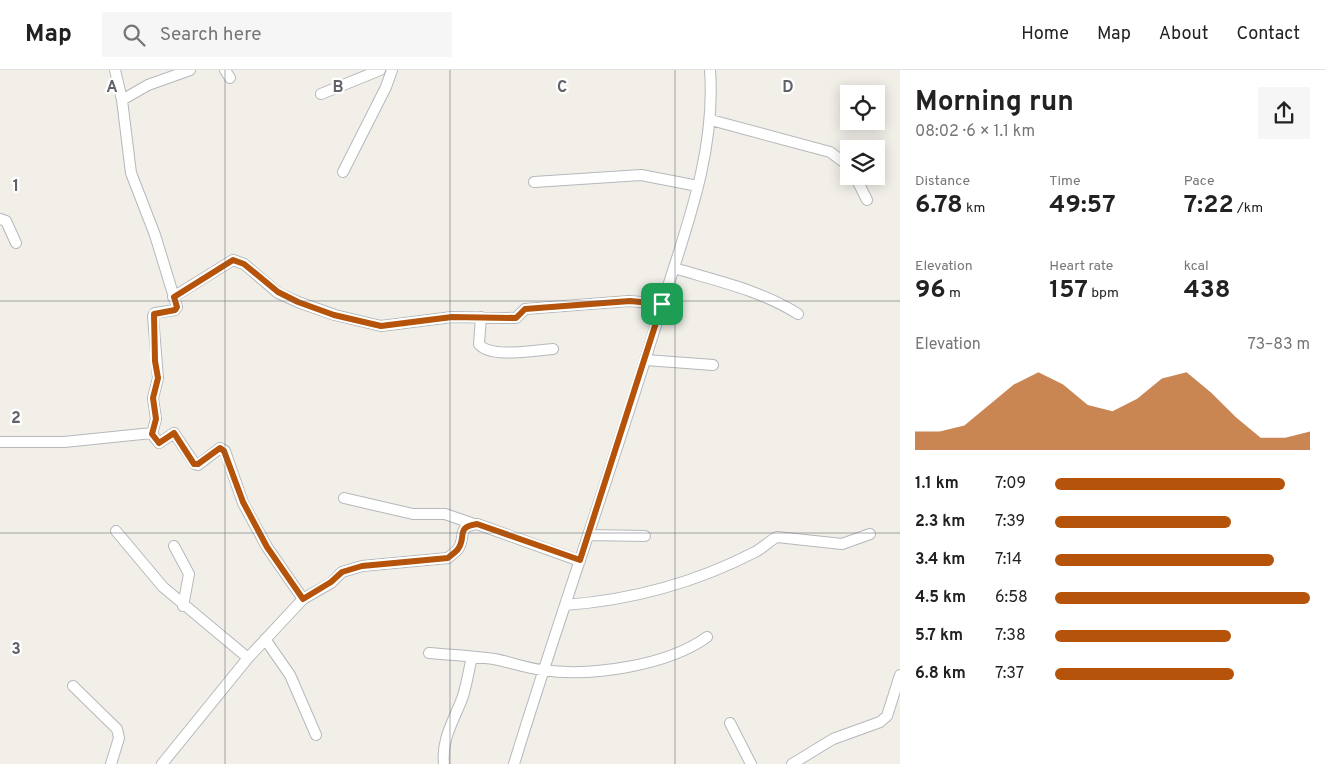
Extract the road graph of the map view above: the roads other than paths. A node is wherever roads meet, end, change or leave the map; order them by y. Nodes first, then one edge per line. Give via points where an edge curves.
1 (115, 70) edge
2 (190, 70) edge
3 (380, 70) edge
4 (391, 70) edge
5 (710, 70) edge
6 (322, 94) dead end
7 (122, 100) junction
8 (711, 120) junction
9 (840, 159) edge
10 (343, 172) dead end
11 (534, 182) dead end
12 (860, 185) edge
13 (698, 186) junction
14 (867, 200) dead end
15 (0, 219) edge
16 (16, 243) dead end
17 (674, 268) junction
18 (174, 297) junction
19 (662, 304) junction
20 (798, 314) dead end
21 (481, 317) junction
22 (553, 349) dead end
23 (646, 360) junction
24 (714, 365) dead end
25 (152, 433) junction
26 (0, 442) edge
27 (344, 498) dead end
28 (477, 524) junction
29 (116, 530) dead end
30 (588, 534) junction
31 (870, 534) dead end
32 (645, 536) dead end
33 (174, 546) dead end
34 (580, 560) junction
35 (303, 599) junction
36 (565, 605) junction
37 (183, 606) junction
38 (707, 637) dead end
39 (265, 639) junction
40 (430, 653) dead end
41 (472, 656) junction
42 (248, 658) junction
43 (543, 670) junction
44 (900, 675) edge
45 (73, 686) dead end
46 (730, 723) dead end
47 (316, 735) dead end
48 (111, 764) edge
49 (162, 764) edge
50 (444, 764) edge
51 (514, 764) edge
52 (751, 764) edge
53 (792, 764) edge

1 - 7 street
2 - 7 street via 148,85
3 - 6 street
4 - 10 street via 386,87
5 - 8 street
7 - 18 street via 131,173
8 - 9 street via 830,152
8 - 13 street
11 - 13 street via 641,175
12 - 14 street
13 - 17 street
15 - 16 street via 6,221
17 - 19 street
17 - 20 street via 759,293
18 - 21 street via 233,260 239,260 278,292 334,315 381,326 452,317
18 - 25 street via 175,310 153,316 158,378 153,398 156,419
19 - 21 street via 630,301 525,309 516,318
19 - 23 street
21 - 22 street via 479,344 487,350 526,353
23 - 24 street
23 - 30 street
25 - 26 street via 64,442
25 - 35 street via 159,443 174,433 194,464 220,448 224,451 243,502 267,547
27 - 28 street via 413,514 445,514
28 - 34 street
28 - 35 street via 463,529 459,548 448,558 355,568 342,572
29 - 37 street
30 - 32 street
30 - 34 street
31 - 36 street via 842,544 777,537 756,552 679,584 627,598
33 - 37 street via 189,574
34 - 36 street
35 - 39 street
36 - 43 street
37 - 42 street
38 - 43 street via 634,667
39 - 42 street
39 - 47 street via 290,675
40 - 41 street
41 - 43 street
41 - 50 street via 463,695 442,748
42 - 49 street
43 - 51 street
44 - 53 street via 887,716 880,722 833,739
45 - 48 street via 117,729 119,738
46 - 52 street

